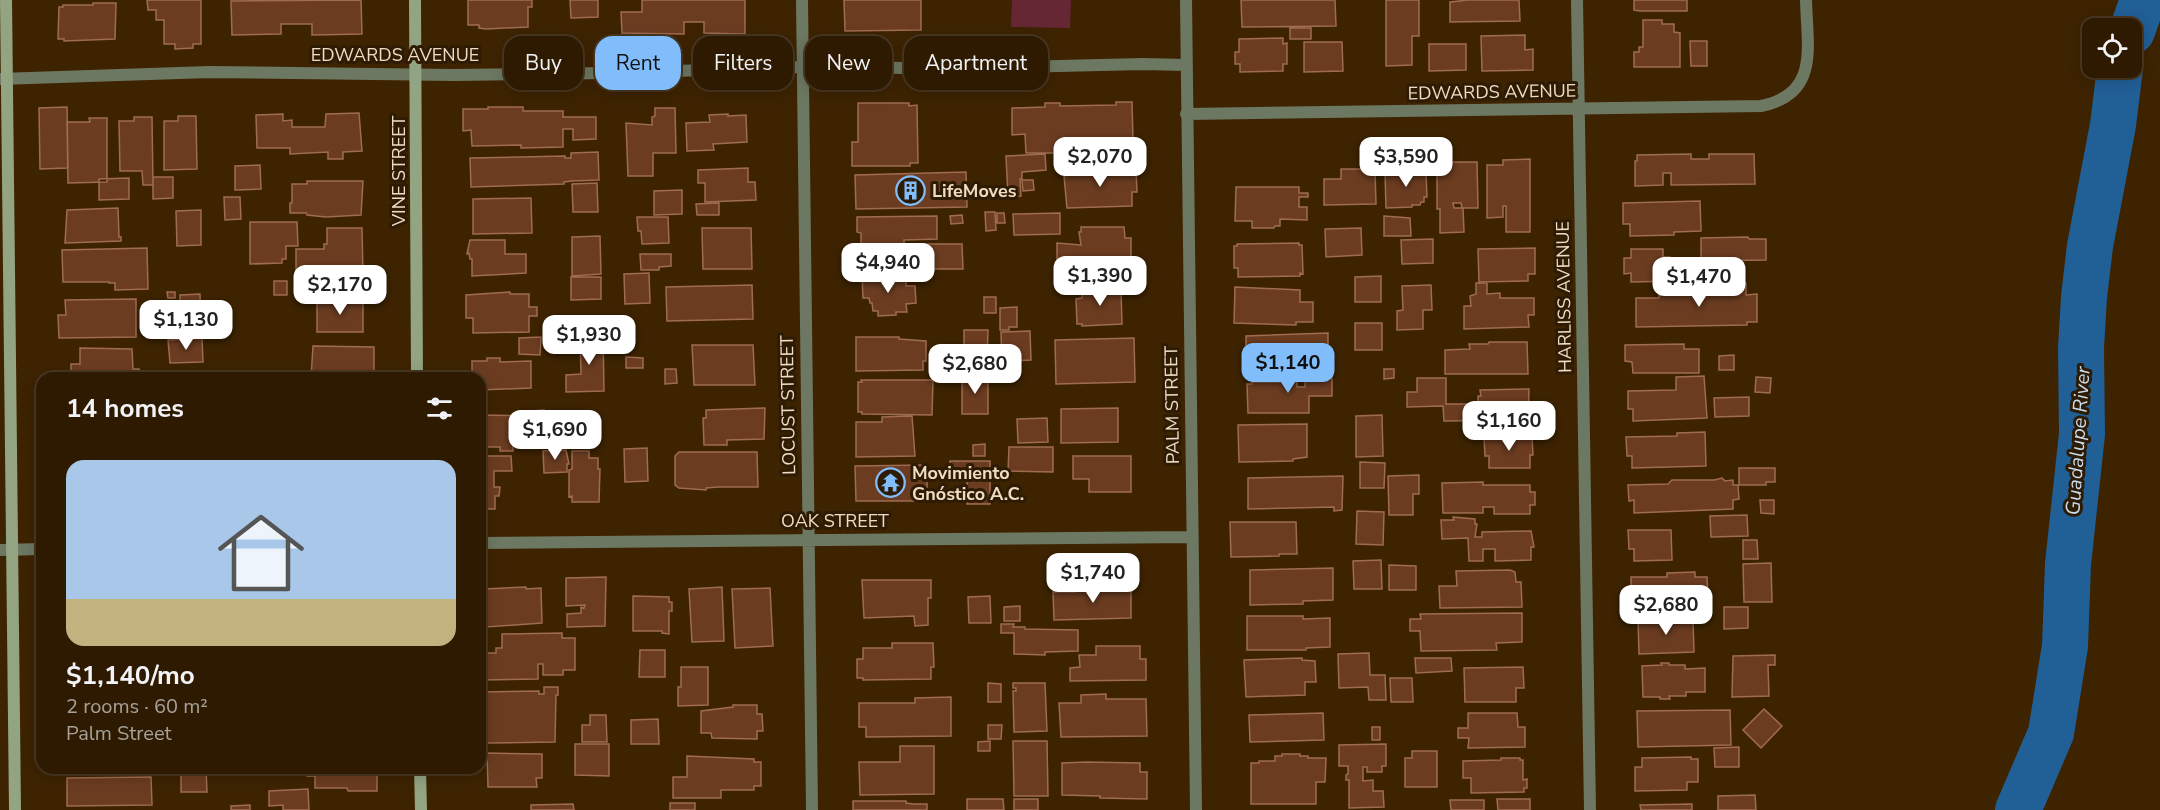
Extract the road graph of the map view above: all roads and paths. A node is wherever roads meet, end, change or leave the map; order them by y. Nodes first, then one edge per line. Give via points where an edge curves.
1 (6, 0) edge
2 (415, 0) edge
3 (802, 0) edge
4 (1186, 0) edge
5 (1577, 0) edge
6 (1806, 0) edge
7 (1186, 65) junction
8 (802, 67) junction
9 (416, 74) junction
10 (4, 79) edge
11 (1579, 109) junction
12 (1186, 114) junction
13 (417, 372) edge
14 (1191, 537) junction
15 (808, 540) junction
16 (486, 543) edge
17 (36, 549) edge
18 (6, 550) edge
19 (420, 774) edge
20 (15, 810) edge
21 (421, 810) edge
22 (812, 810) edge
23 (1196, 810) edge
24 (1590, 810) edge

1 - 10 main road
2 - 9 main road, VINE STREET
3 - 8 street, LOCUST STREET
4 - 7 street, PALM STREET
5 - 11 street, HARLISS AVENUE
6 - 11 street, EDWARDS AVENUE via 1807,66 1794,92 1780,102 1761,106
7 - 8 street, EDWARDS AVENUE
7 - 12 street, PALM STREET
8 - 9 street, EDWARDS AVENUE
8 - 15 street, LOCUST STREET
9 - 10 street, EDWARDS AVENUE via 209,72
9 - 13 main road, VINE STREET
10 - 18 main road
11 - 12 street, EDWARDS AVENUE
11 - 24 street, HARLISS AVENUE
12 - 14 street, PALM STREET
14 - 15 street, OAK STREET
14 - 23 street, PALM STREET
15 - 16 street, OAK STREET
15 - 22 street, LOCUST STREET
17 - 18 street
18 - 20 main road
19 - 21 main road

